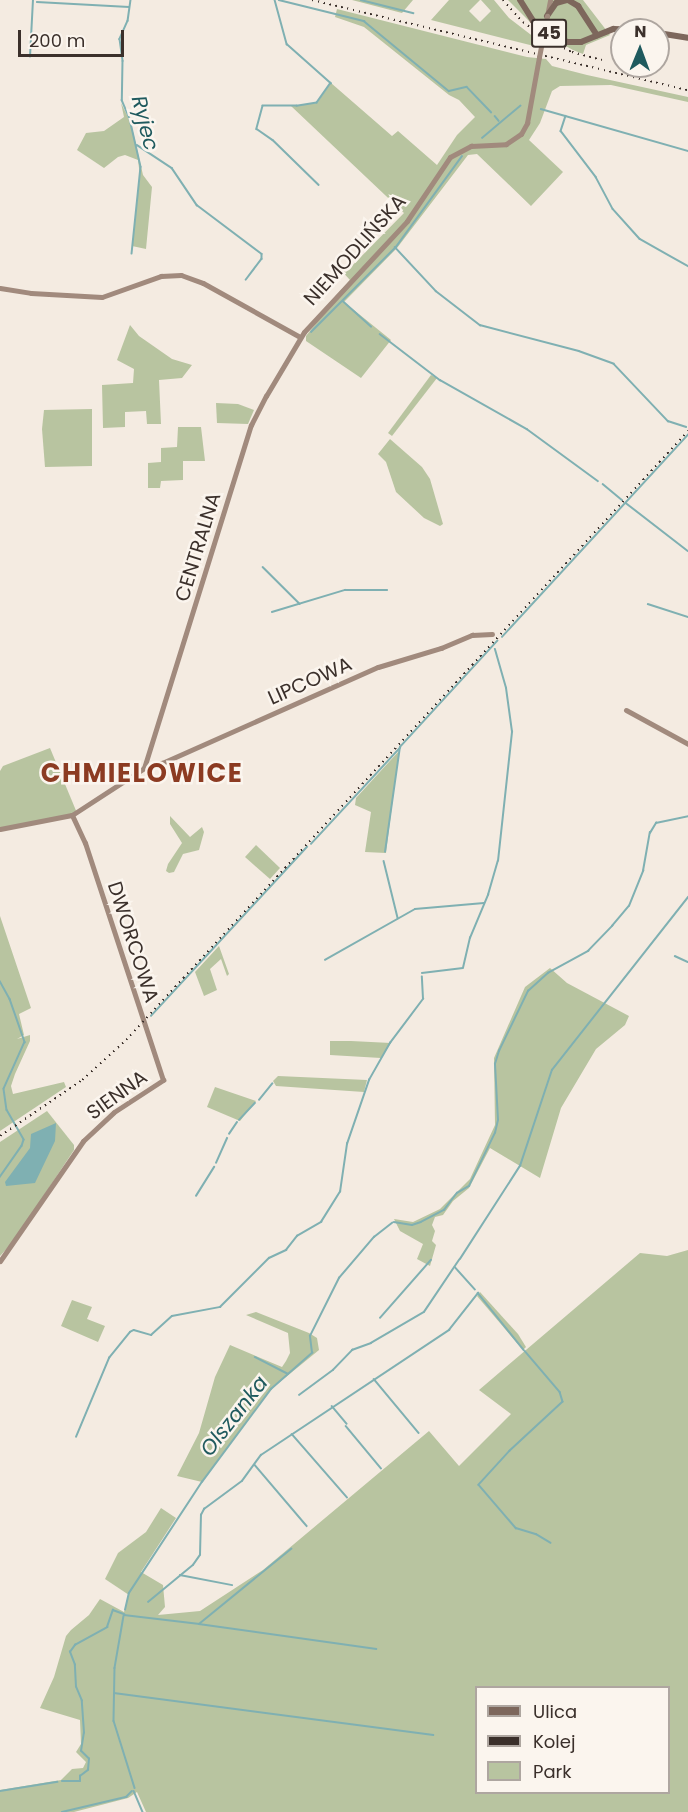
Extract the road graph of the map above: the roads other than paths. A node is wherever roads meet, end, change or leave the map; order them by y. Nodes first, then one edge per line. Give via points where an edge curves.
1 (520, 0) edge
2 (549, 0) edge
3 (568, 0) edge
4 (584, 15) junction
5 (547, 16) junction
6 (593, 28) junction
7 (610, 30) edge
8 (606, 31) junction
9 (670, 35) edge
10 (594, 36) junction
11 (688, 38) edge
12 (0, 288) edge
13 (298, 340) junction
14 (492, 634) dead end
15 (626, 710) dead end
16 (688, 744) edge
17 (144, 768) junction
18 (72, 815) junction
19 (0, 829) edge
20 (163, 1080) joint
21 (0, 1261) edge

1 - 10 main road, 45 via 530,18 557,39 575,42
2 - 5 street, NIEMODLIŃSKA
3 - 4 main road, 45
3 - 5 main road via 556,3
4 - 6 main road, 45
4 - 10 main road
5 - 13 street, NIEMODLIŃSKA, bridge via 527,123 519,136 502,145 468,146 450,157 407,221
6 - 8 main road
6 - 10 main road, 45
7 - 8 main road, 45
8 - 10 main road, 45
9 - 11 main road
12 - 13 street via 102,297 160,276 181,275 203,283
13 - 17 street, CENTRALNA via 251,425
14 - 17 street, LIPCOWA via 472,635 378,668
15 - 16 street
17 - 18 street, LIPCOWA
18 - 19 street
18 - 20 street, DWORCOWA via 85,843
20 - 21 street, SIENNA via 90,1133

